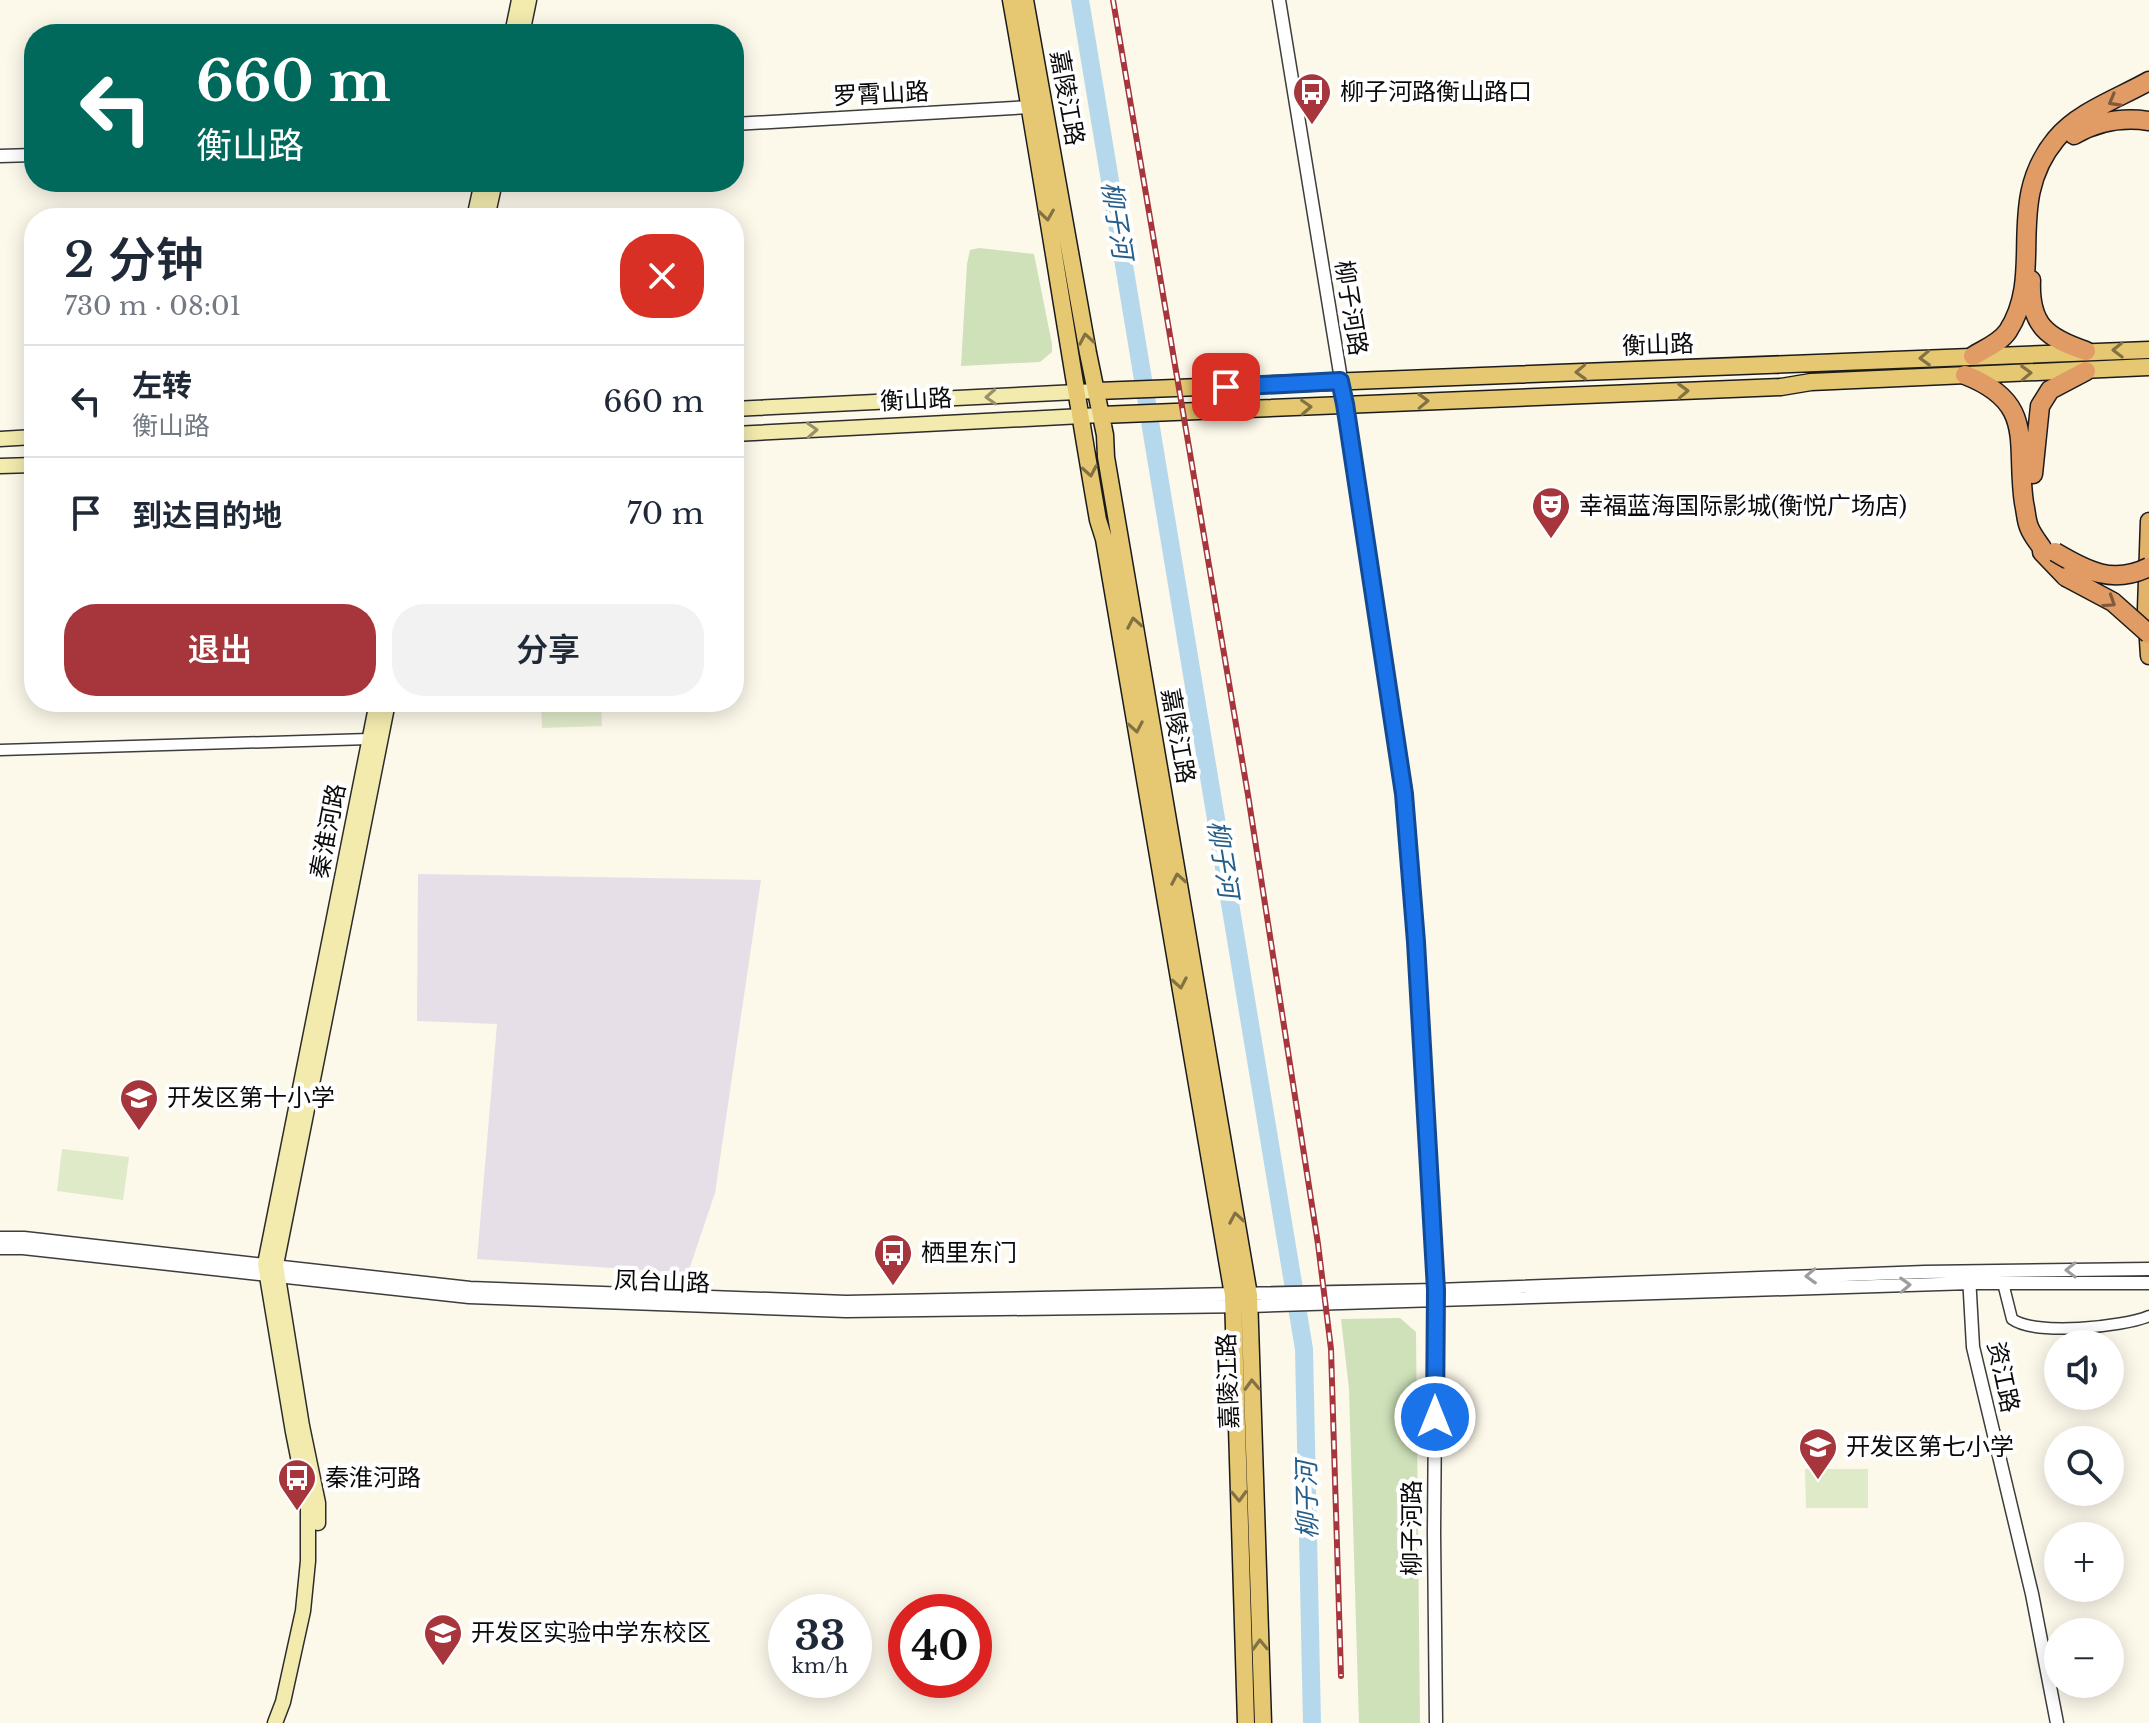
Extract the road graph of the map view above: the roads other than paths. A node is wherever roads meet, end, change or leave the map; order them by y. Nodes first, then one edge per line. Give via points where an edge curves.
1 (519, 0) edge
2 (529, 0) edge
3 (1011, 0) edge
4 (1025, 0) edge
5 (1279, 0) edge
6 (514, 24) edge
7 (524, 24) edge
8 (2149, 81) edge
9 (1030, 107) junction
10 (2149, 121) edge
11 (744, 123) edge
12 (2082, 124) junction
13 (24, 155) edge
14 (0, 156) edge
15 (2149, 350) edge
16 (2086, 351) junction
17 (1973, 356) junction
18 (2149, 367) edge
19 (2086, 371) junction
20 (1965, 375) junction
21 (1340, 381) junction
22 (1076, 391) junction
23 (1097, 391) junction
24 (1345, 404) junction
25 (744, 408) edge
26 (1101, 415) junction
27 (1081, 417) junction
28 (744, 434) edge
29 (24, 438) edge
30 (0, 439) edge
31 (24, 465) edge
32 (0, 466) edge
33 (2149, 521) edge
34 (2149, 567) edge
35 (2149, 634) edge
36 (2149, 656) edge
37 (375, 712) edge
38 (386, 712) edge
39 (369, 739) junction
40 (0, 750) edge
41 (0, 1238) edge
42 (0, 1248) edge
43 (271, 1269) junction
44 (2149, 1269) edge
45 (1970, 1277) junction
46 (2003, 1283) junction
47 (2149, 1283) edge
48 (1436, 1295) junction
49 (1249, 1300) junction
50 (2149, 1316) edge
51 (275, 1723) edge
52 (284, 1723) edge
53 (1246, 1723) edge
54 (1263, 1723) edge
55 (1436, 1723) edge
56 (2057, 1723) edge

1 - 6 main road
2 - 7 main road
3 - 9 main road, 嘉陵江路
23 -> 4 main road, 嘉陵江路
5 - 21 street, 柳子河路
8 -> 12 highway
9 - 11 street, 罗霄山路
9 -> 22 main road, 嘉陵江路
10 - 12 highway
12 - 16 highway via 2049,161 2036,192 2031,293 2045,332
12 - 17 highway via 2057,138 2031,180 2024,283 2014,319 2007,333
13 - 14 street
15 -> 16 main road, 衡山路
16 - 17 main road, 衡山路
17 -> 21 main road, 衡山路
18 - 19 main road
20 -> 19 main road
19 - 34 highway, bridge via 2050,390 2040,406 2033,503 2055,552 2080,566 2110,576
24 -> 20 main road
20 -> 35 highway, bridge via 1992,388 2009,404 2020,430 2028,526 2042,552 2066,577 2113,602
21 - 23 main road, 衡山路
21 - 24 street, 柳子河路
22 - 23 main road, 衡山路
22 -> 25 main road, 衡山路
22 - 27 main road, 嘉陵江路
23 - 26 main road, 嘉陵江路
26 -> 24 main road
24 - 48 street, 柳子河路 via 1404,794
26 - 27 main road, 衡山路
49 -> 26 main road, 嘉陵江路
28 -> 27 main road, 衡山路
27 -> 49 main road, 嘉陵江路
29 - 30 main road
31 - 32 main road
33 - 36 highway
37 - 39 main road, 秦淮河路
38 - 43 main road, 秦淮河路
39 - 40 street
39 - 43 main road, 秦淮河路
41 - 43 street, 凤台山路
42 - 43 street, 凤台山路
43 - 49 street, 凤台山路 via 470,1288 710,1298
43 - 51 main road, 秦淮河路 via 308,1507 303,1611
43 - 52 main road, 秦淮河路 via 318,1503 312,1611
44 -> 45 street
45 - 46 street
45 - 48 street, 凤台山路
45 - 56 street, 资江路 via 1973,1347
46 - 47 street
46 - 50 street via 2012,1319 2028,1325 2097,1328
48 - 49 street, 凤台山路
48 - 55 street, 柳子河路
49 -> 53 main road, 嘉陵江路
54 -> 49 main road, 嘉陵江路

